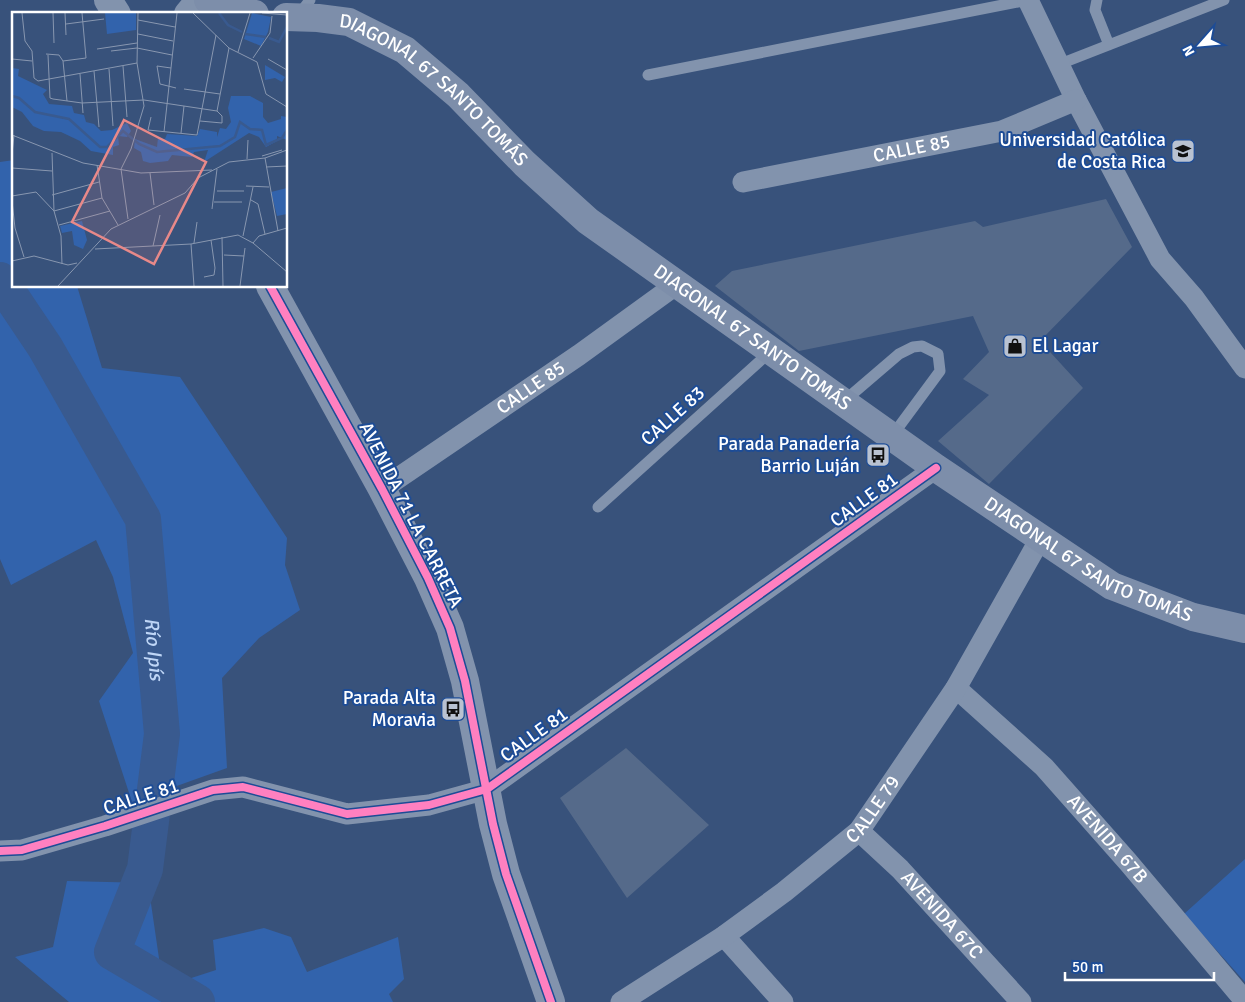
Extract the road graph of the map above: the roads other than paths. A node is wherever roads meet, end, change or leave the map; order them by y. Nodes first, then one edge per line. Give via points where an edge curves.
1 (108, 0) edge
2 (200, 0) edge
3 (208, 0) edge
4 (1028, 0) edge
5 (1097, 0) edge
6 (1217, 2) edge
7 (298, 11) edge
8 (116, 12) edge
9 (190, 12) edge
10 (246, 12) edge
11 (1109, 45) junction
12 (1060, 64) junction
13 (648, 75) dead end
14 (1076, 100) junction
15 (743, 182) dead end
16 (677, 284) junction
17 (271, 288) edge
18 (771, 351) junction
19 (1245, 368) edge
20 (851, 395) junction
21 (899, 428) junction
22 (936, 468) junction
23 (382, 490) junction
24 (598, 507) dead end
25 (1040, 539) junction
26 (1245, 629) edge
27 (956, 688) junction
28 (487, 789) junction
29 (859, 831) junction
30 (0, 851) edge
31 (724, 936) junction
32 (1245, 1001) edge
33 (551, 1002) edge
34 (621, 1002) edge
35 (783, 1002) edge
36 (1021, 1002) edge

1 - 8 street
2 - 9 street
3 - 10 main road
4 - 12 street
4 - 13 lane
5 - 11 lane via 1095,10
6 - 11 lane
7 - 16 main road, DIAGONAL 67 SANTO TOMÁS via 349,22 405,50 458,95 525,164 588,220
11 - 12 lane
12 - 14 street
14 - 15 street, CALLE 85 via 1002,130
14 - 19 street via 1160,259 1194,298
16 - 18 main road, DIAGONAL 67 SANTO TOMÁS
16 - 23 street, CALLE 85
17 - 23 street, AVENIDA 71 LA CARRETA
18 - 20 main road, DIAGONAL 67 SANTO TOMÁS
18 - 24 lane, CALLE 83
20 - 21 main road, DIAGONAL 67 SANTO TOMÁS
20 - 21 lane via 905,350 922,346 938,354 940,372
21 - 22 main road, DIAGONAL 67 SANTO TOMÁS
22 - 25 main road, DIAGONAL 67 SANTO TOMÁS
22 - 28 street, CALLE 81
23 - 28 street, AVENIDA 71 LA CARRETA via 428,578 460,655
25 - 26 main road, DIAGONAL 67 SANTO TOMÁS via 1112,586 1193,617
25 - 27 street, CALLE 79
27 - 29 street, CALLE 79
27 - 32 street, AVENIDA 67B via 1044,767
28 - 30 street, CALLE 81 via 429,805 347,814 243,786 213,790 22,850
28 - 33 street, AVENIDA 71 LA CARRETA via 506,874
29 - 31 street, CALLE 79
29 - 36 street, AVENIDA 67C via 900,869
31 - 34 street, CALLE 79
31 - 35 street

